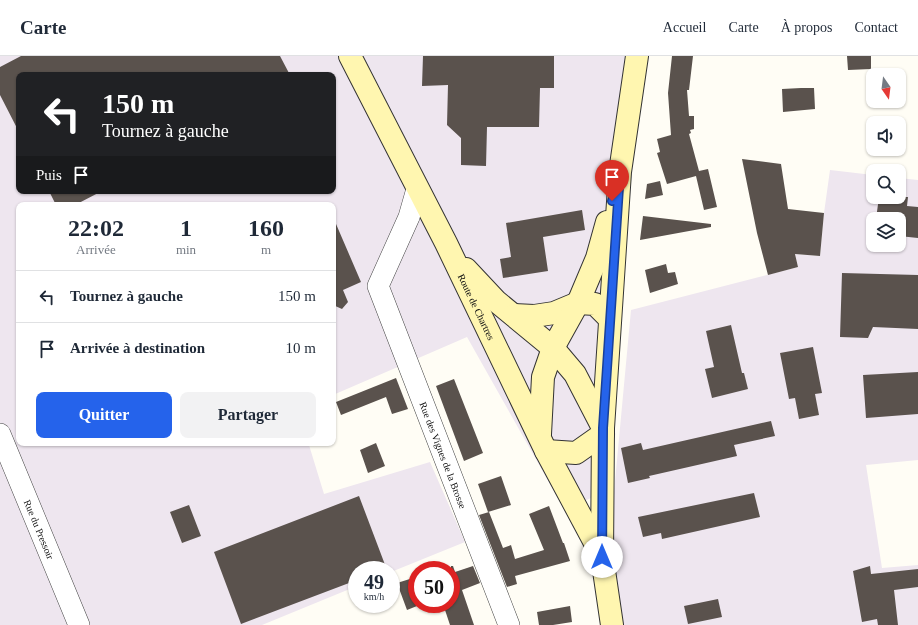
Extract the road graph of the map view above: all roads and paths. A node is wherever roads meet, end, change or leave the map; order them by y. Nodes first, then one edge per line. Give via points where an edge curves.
1 (350, 56) edge
2 (637, 56) edge
3 (620, 172) junction
4 (417, 189) junction
5 (446, 244) junction
6 (578, 303) junction
7 (514, 315) junction
8 (610, 319) junction
9 (553, 348) junction
10 (603, 431) junction
11 (0, 434) edge
12 (543, 444) junction
13 (602, 557) junction
14 (78, 625) edge
15 (509, 625) edge
16 (612, 625) edge

1 - 4 main road, Route de Chartres
2 - 3 main road
3 - 6 main road via 597,258
3 - 8 main road
4 - 5 main road, Route de Chartres
4 - 15 street, Rue des Vignes de la Brosse via 409,217 378,286
5 - 7 main road via 484,289
5 - 12 main road, Route de Chartres
6 - 7 main road via 554,313
6 - 8 main road via 595,304
6 - 9 main road
7 - 9 main road
8 - 10 main road
9 - 10 main road via 575,374
9 - 12 main road via 543,377 540,420
10 - 12 main road via 576,453
10 - 13 main road
11 - 14 street, Rue du Pressoir
12 - 13 main road, Route de Chartres
13 - 16 main road

